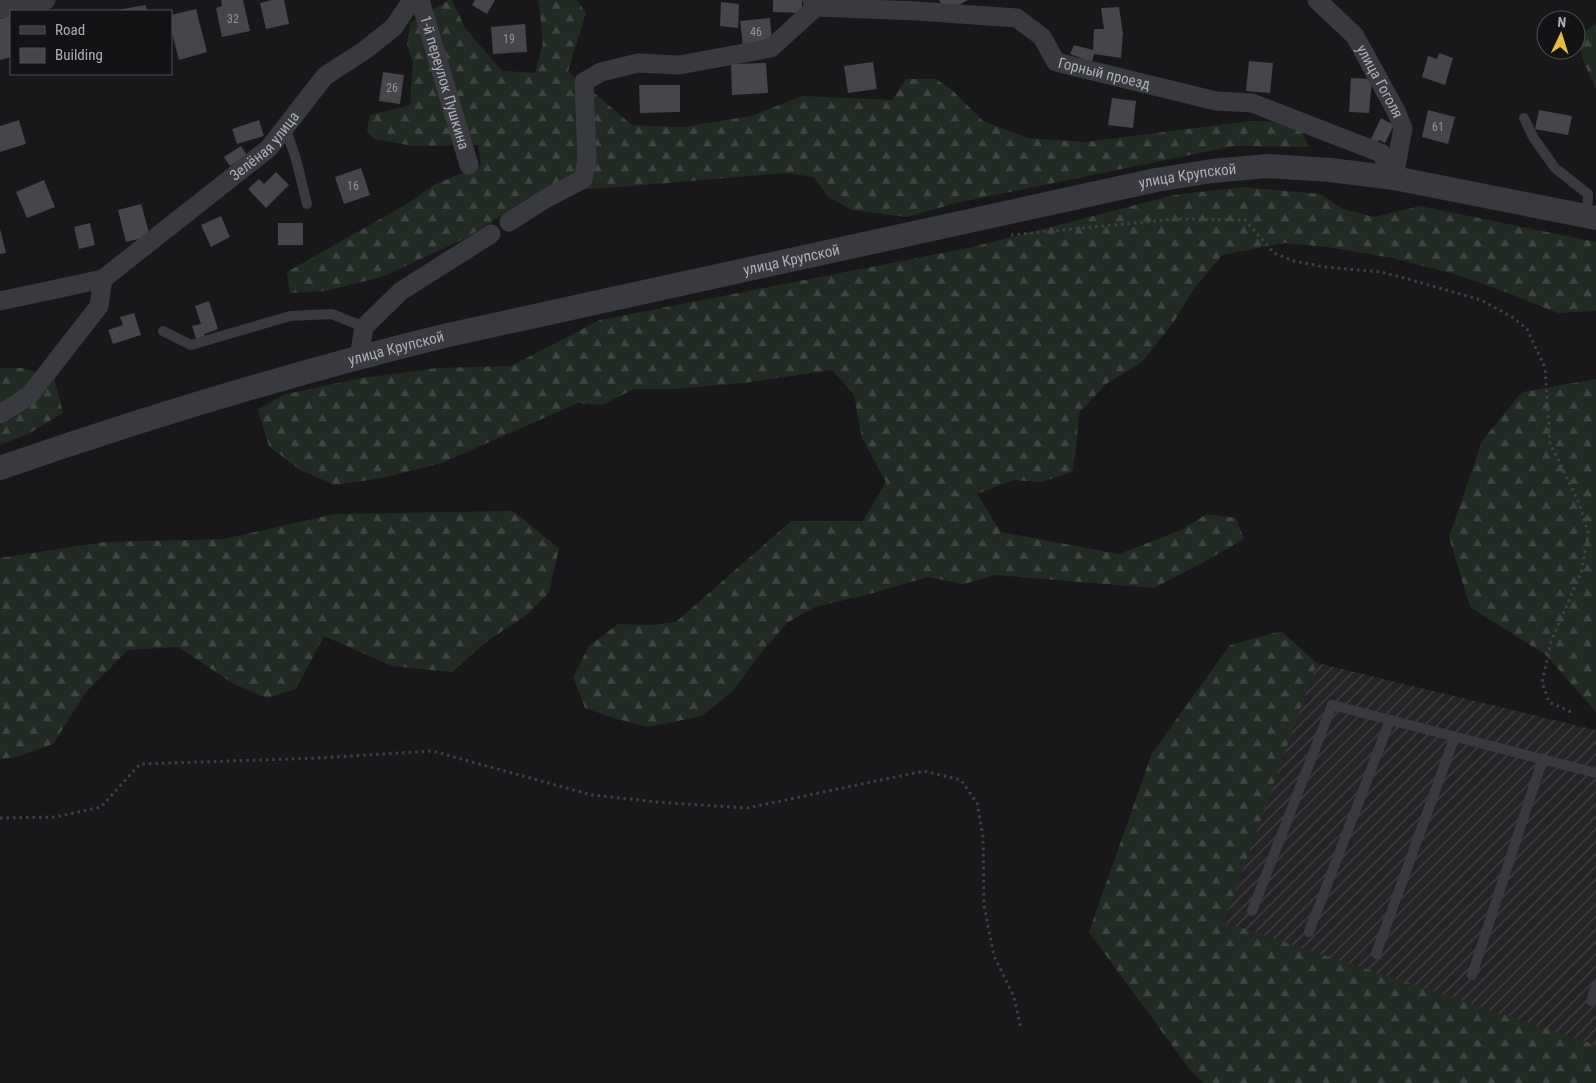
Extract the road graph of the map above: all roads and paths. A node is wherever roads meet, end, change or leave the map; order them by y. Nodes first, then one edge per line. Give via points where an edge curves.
1 (46, 0) edge
2 (412, 0) edge
3 (420, 0) edge
4 (1317, 0) edge
5 (814, 3) edge
6 (0, 9) edge
7 (1524, 118) dead end
8 (285, 127) junction
9 (469, 166) dead end
10 (1394, 178) junction
11 (306, 204) dead end
12 (1592, 217) edge
13 (509, 222) dead end
14 (491, 234) dead end
15 (1002, 236) dead end
16 (103, 279) junction
17 (0, 301) edge
18 (364, 328) junction
19 (163, 331) dead end
20 (358, 357) junction
21 (0, 414) edge
22 (0, 468) edge
23 (1573, 713) dead end
24 (1390, 720) junction
25 (1455, 736) junction
26 (1543, 758) junction
27 (1596, 772) edge
28 (0, 818) edge
29 (1252, 911) dead end
30 (1309, 932) dead end
31 (1376, 954) dead end
32 (1472, 974) dead end
33 (1596, 986) edge
34 (1591, 1001) dead end
35 (1021, 1029) dead end

1 - 6 street
2 - 8 street, Зелёная улица via 394,27 325,76
3 - 9 street, 1-й переулок Пушкина
4 - 10 street, улица Гоголя via 1355,36 1396,111 1402,128
5 - 10 street, Горный проезд via 1016,18 1042,37 1056,62 1216,100 1252,103 1381,153
5 - 13 street via 771,48 679,65 638,63 602,72 584,82 587,159 583,179
7 - 12 lane via 1532,137 1555,168 1588,194
8 - 11 lane
8 - 16 street, Зелёная улица via 269,148
10 - 12 street, улица Крупской
10 - 20 street, улица Крупской via 1268,166 1156,180
14 - 18 street via 401,291
15 - 23 path via 1176,219 1245,220 1274,253 1294,261 1408,278 1481,300 1527,329 1545,368 1550,443 1579,503 1588,533 1582,570 1551,642 1542,682 1549,702
16 - 17 street, Зелёная улица
16 - 21 street via 99,306 29,396
18 - 19 lane via 332,314 290,316 191,345
18 - 20 street
20 - 22 street, улица Крупской via 114,428
24 - 25 lane
24 - 29 lane via 1332,705
24 - 30 lane
25 - 26 lane
25 - 31 lane
26 - 27 lane
26 - 32 lane
28 - 35 path via 55,817 100,807 140,764 432,751 592,794 747,808 924,771 961,780 977,803 983,837 984,905 994,956 1014,997
33 - 34 lane

